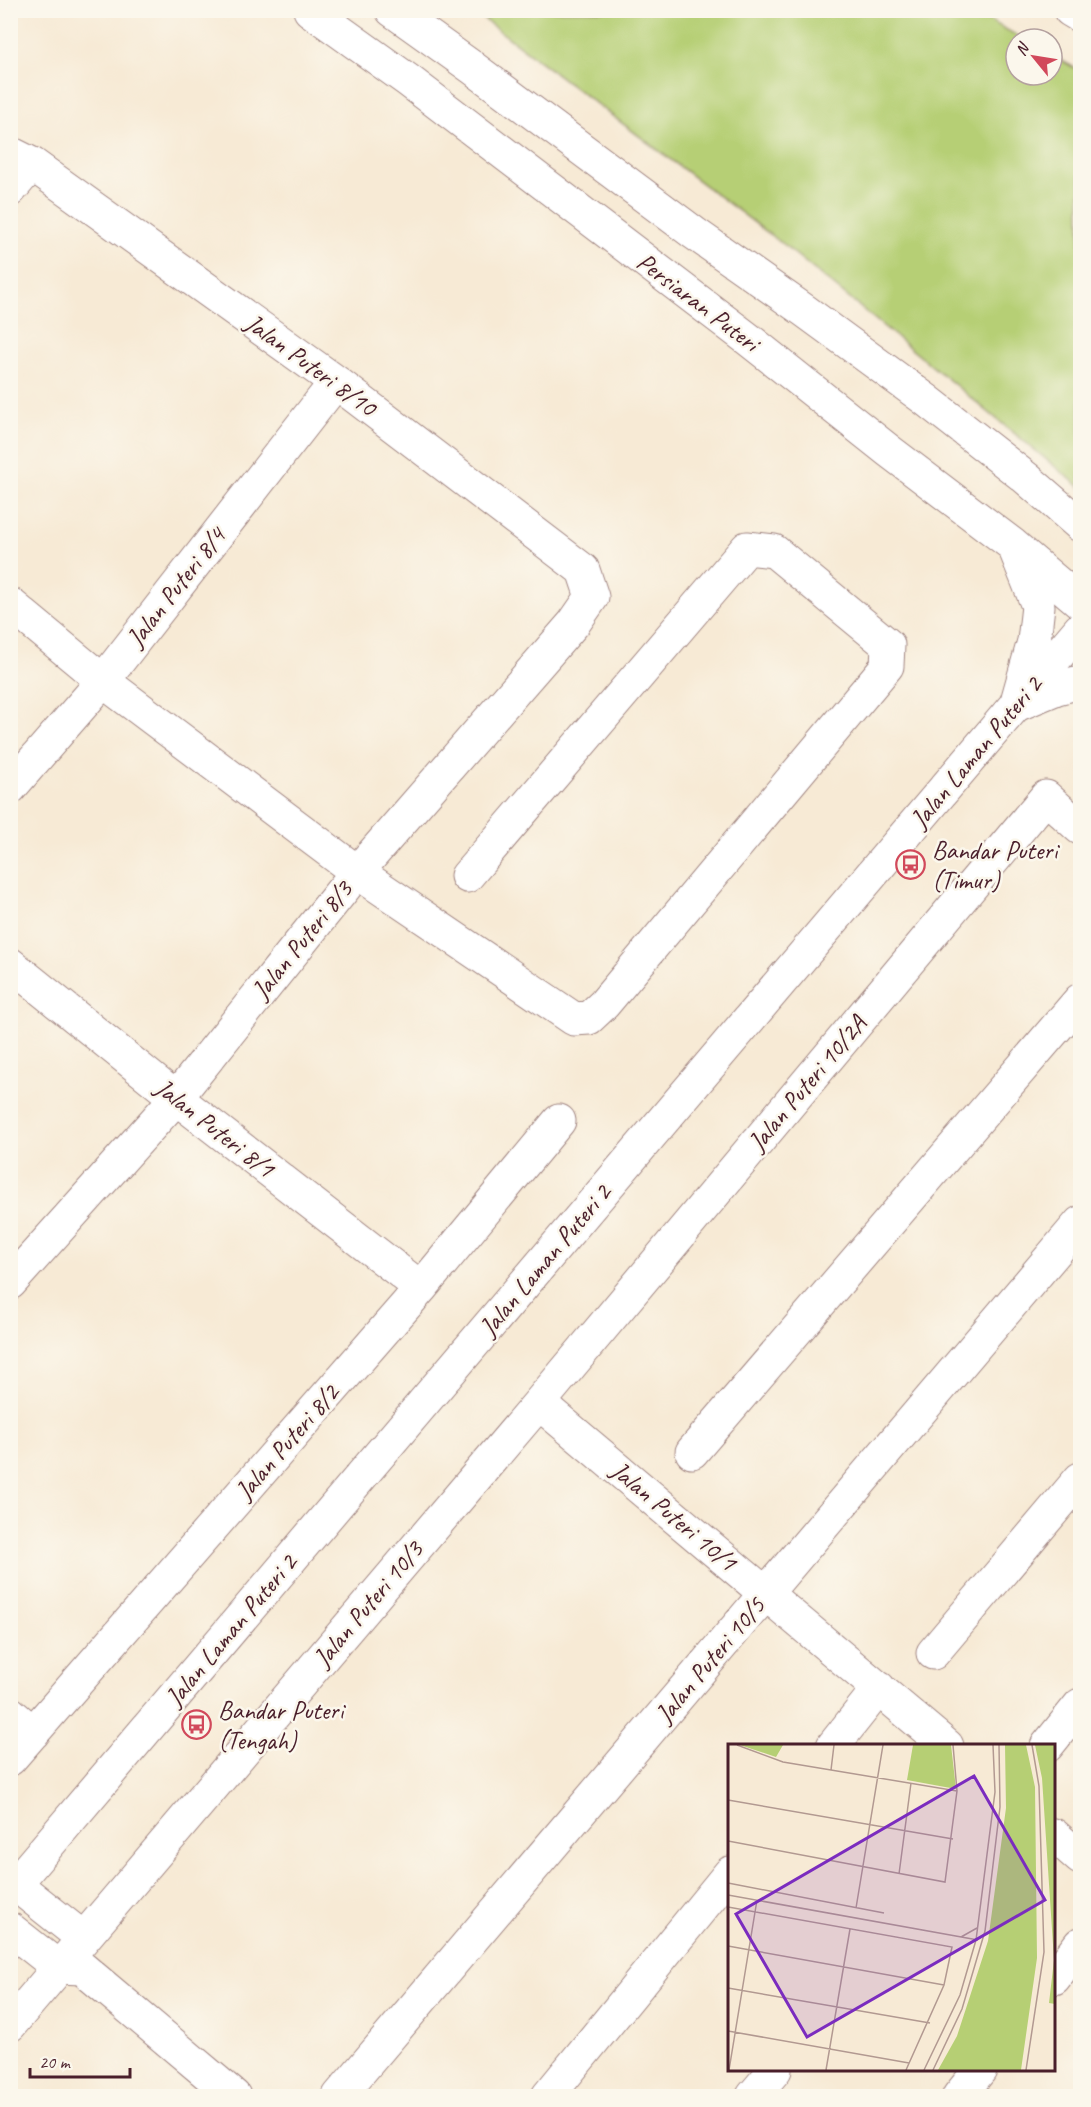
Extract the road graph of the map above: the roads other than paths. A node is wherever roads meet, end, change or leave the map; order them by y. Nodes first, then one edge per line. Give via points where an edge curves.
1 (310, 10) edge
2 (392, 10) edge
3 (1070, 10) edge
4 (1080, 16) edge
5 (21, 158) edge
6 (10, 190) edge
7 (336, 382) junction
8 (1080, 525) edge
9 (1013, 545) junction
10 (592, 597) joint
11 (1080, 602) edge
12 (10, 604) edge
13 (1080, 629) edge
14 (103, 681) junction
15 (1080, 682) edge
16 (1016, 705) junction
17 (10, 788) edge
18 (1080, 828) edge
19 (357, 872) junction
20 (466, 876) dead end
21 (10, 964) edge
22 (1080, 1000) edge
23 (176, 1098) junction
24 (559, 1121) dead end
25 (1080, 1223) edge
26 (10, 1283) edge
27 (421, 1288) junction
28 (539, 1403) junction
29 (692, 1452) dead end
30 (1080, 1479) edge
31 (766, 1593) junction
32 (933, 1653) dead end
33 (879, 1688) junction
34 (1080, 1705) edge
35 (22, 1723) edge
36 (835, 1744) edge
37 (945, 1744) edge
38 (1049, 1744) edge
39 (10, 1759) edge
40 (1055, 1837) edge
41 (1080, 1858) edge
42 (728, 1874) edge
43 (13, 1887) edge
44 (10, 1929) edge
45 (1080, 1944) edge
46 (74, 1958) junction
47 (1055, 1975) edge
48 (10, 2025) edge
49 (774, 2071) edge
50 (979, 2071) edge
51 (234, 2097) edge
52 (339, 2097) edge
53 (548, 2097) edge
54 (753, 2097) edge
55 (959, 2097) edge

1 - 9 street, Persiaran Puteri via 409,81
2 - 8 street, Persiaran Puteri via 925,399
3 - 4 street
5 - 6 street
5 - 7 street, Jalan Puteri 8/10
7 - 10 street, Jalan Puteri 8/10 via 583,570
7 - 14 street, Jalan Puteri 8/4
9 - 11 street, Persiaran Puteri
9 - 16 street via 1038,606 1034,641
10 - 19 street, Jalan Puteri 8/3 via 567,632
12 - 14 street
13 - 16 street, Jalan Laman Puteri 2
14 - 17 street, Jalan Puteri 8/4
14 - 19 street
15 - 16 street
16 - 43 street, Jalan Laman Puteri 2
18 - 28 street, Jalan Puteri 10/2A via 1046,798
19 - 20 street via 574,1019 589,1018 604,1005 887,666 888,645 774,551 747,548
19 - 23 street, Jalan Puteri 8/3
21 - 23 street, Jalan Puteri 8/1
22 - 29 street
23 - 26 street, Jalan Puteri 8/3
23 - 27 street, Jalan Puteri 8/1
24 - 27 street, Jalan Puteri 8/2
25 - 31 street, Jalan Puteri 10/5
27 - 35 street, Jalan Puteri 8/2
28 - 31 street, Jalan Puteri 10/1
28 - 46 street, Jalan Puteri 10/3
30 - 32 street
31 - 33 street, Jalan Puteri 10/1
31 - 52 street, Jalan Puteri 10/5
33 - 36 street
33 - 37 street, Jalan Puteri 10/1
34 - 38 street
35 - 39 street, Jalan Puteri 8/2
40 - 41 street
42 - 53 street
43 - 46 street
44 - 46 street
45 - 47 street
46 - 48 street, Jalan Puteri 10/3
46 - 51 street
49 - 54 street
50 - 55 street

